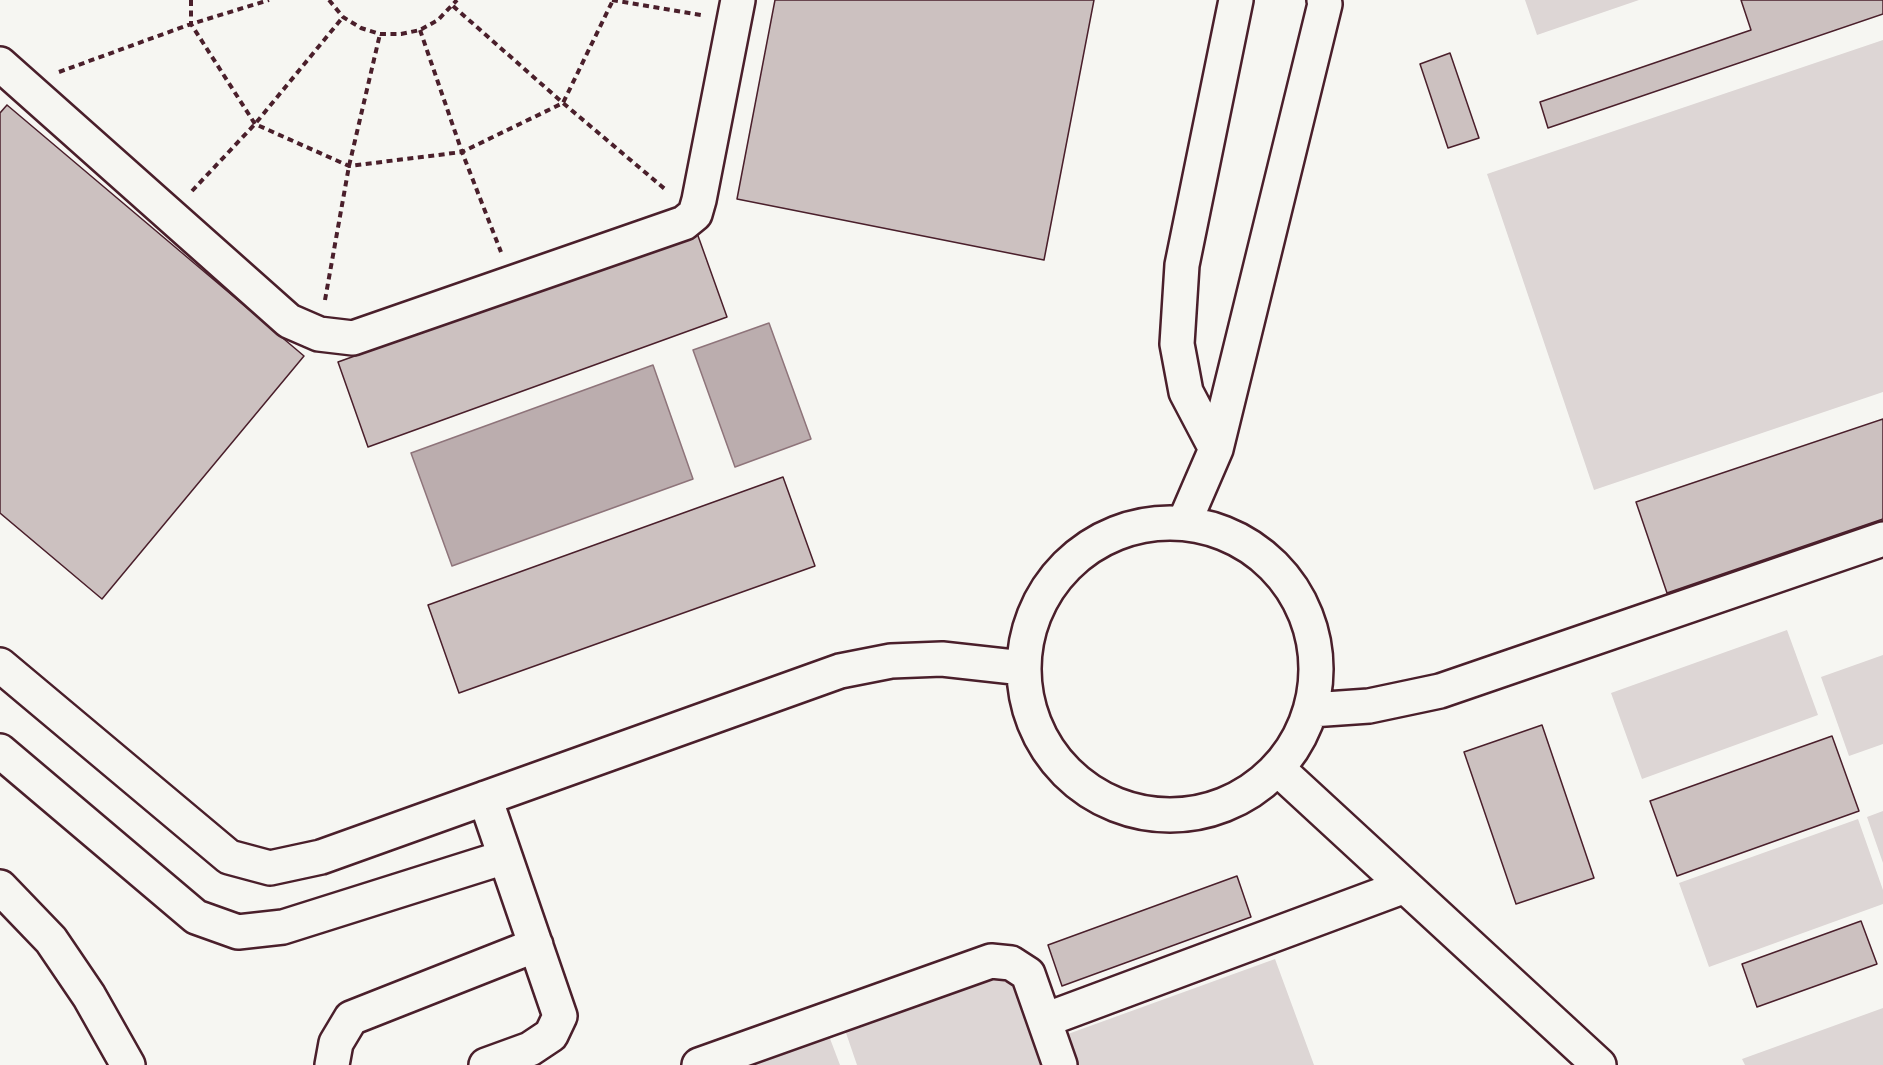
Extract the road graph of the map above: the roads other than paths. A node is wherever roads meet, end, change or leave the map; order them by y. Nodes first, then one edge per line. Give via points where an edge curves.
1 (1236, 0) edge
2 (1324, 0) edge
3 (736, 10) edge
4 (12, 75) edge
5 (1216, 449) junction
6 (1184, 522) junction
7 (1883, 539) edge
8 (0, 666) edge
9 (1023, 668) junction
10 (1311, 710) junction
11 (0, 751) edge
12 (1278, 769) junction
13 (485, 798) junction
14 (506, 857) junction
15 (1405, 886) junction
16 (0, 887) edge
17 (536, 945) junction
18 (1045, 1020) junction
19 (128, 1065) edge
20 (332, 1065) edge
21 (486, 1065) edge
22 (699, 1065) edge
23 (1060, 1065) edge
24 (1599, 1065) edge

1 - 5 lane via 1182,265 1177,344 1186,392
2 - 5 lane
3 - 4 lane via 699,200 694,214 684,223 353,338 319,334 289,321
5 - 6 lane
6 - 9 lane via 1131,527 1082,550 1062,569 1033,615
6 - 10 lane via 1210,527 1258,552 1279,570 1295,592 1314,643 1317,670
7 - 10 lane via 1440,691 1369,706
8 - 13 lane via 229,857 270,868 321,857
9 - 12 lane via 1033,721 1061,767 1081,786 1130,810 1156,815 1209,810 1235,801
9 - 13 lane via 942,659 891,661 840,671
10 - 12 lane via 1294,747
11 - 14 lane via 196,917 238,932 283,927
12 - 15 lane
13 - 14 lane
14 - 17 lane
15 - 18 lane
15 - 24 lane
16 - 19 lane via 51,940
17 - 20 lane via 351,1018 336,1043
17 - 21 lane via 560,1016 551,1035 530,1049
18 - 22 lane via 1028,974 1011,963 991,961
18 - 23 lane

